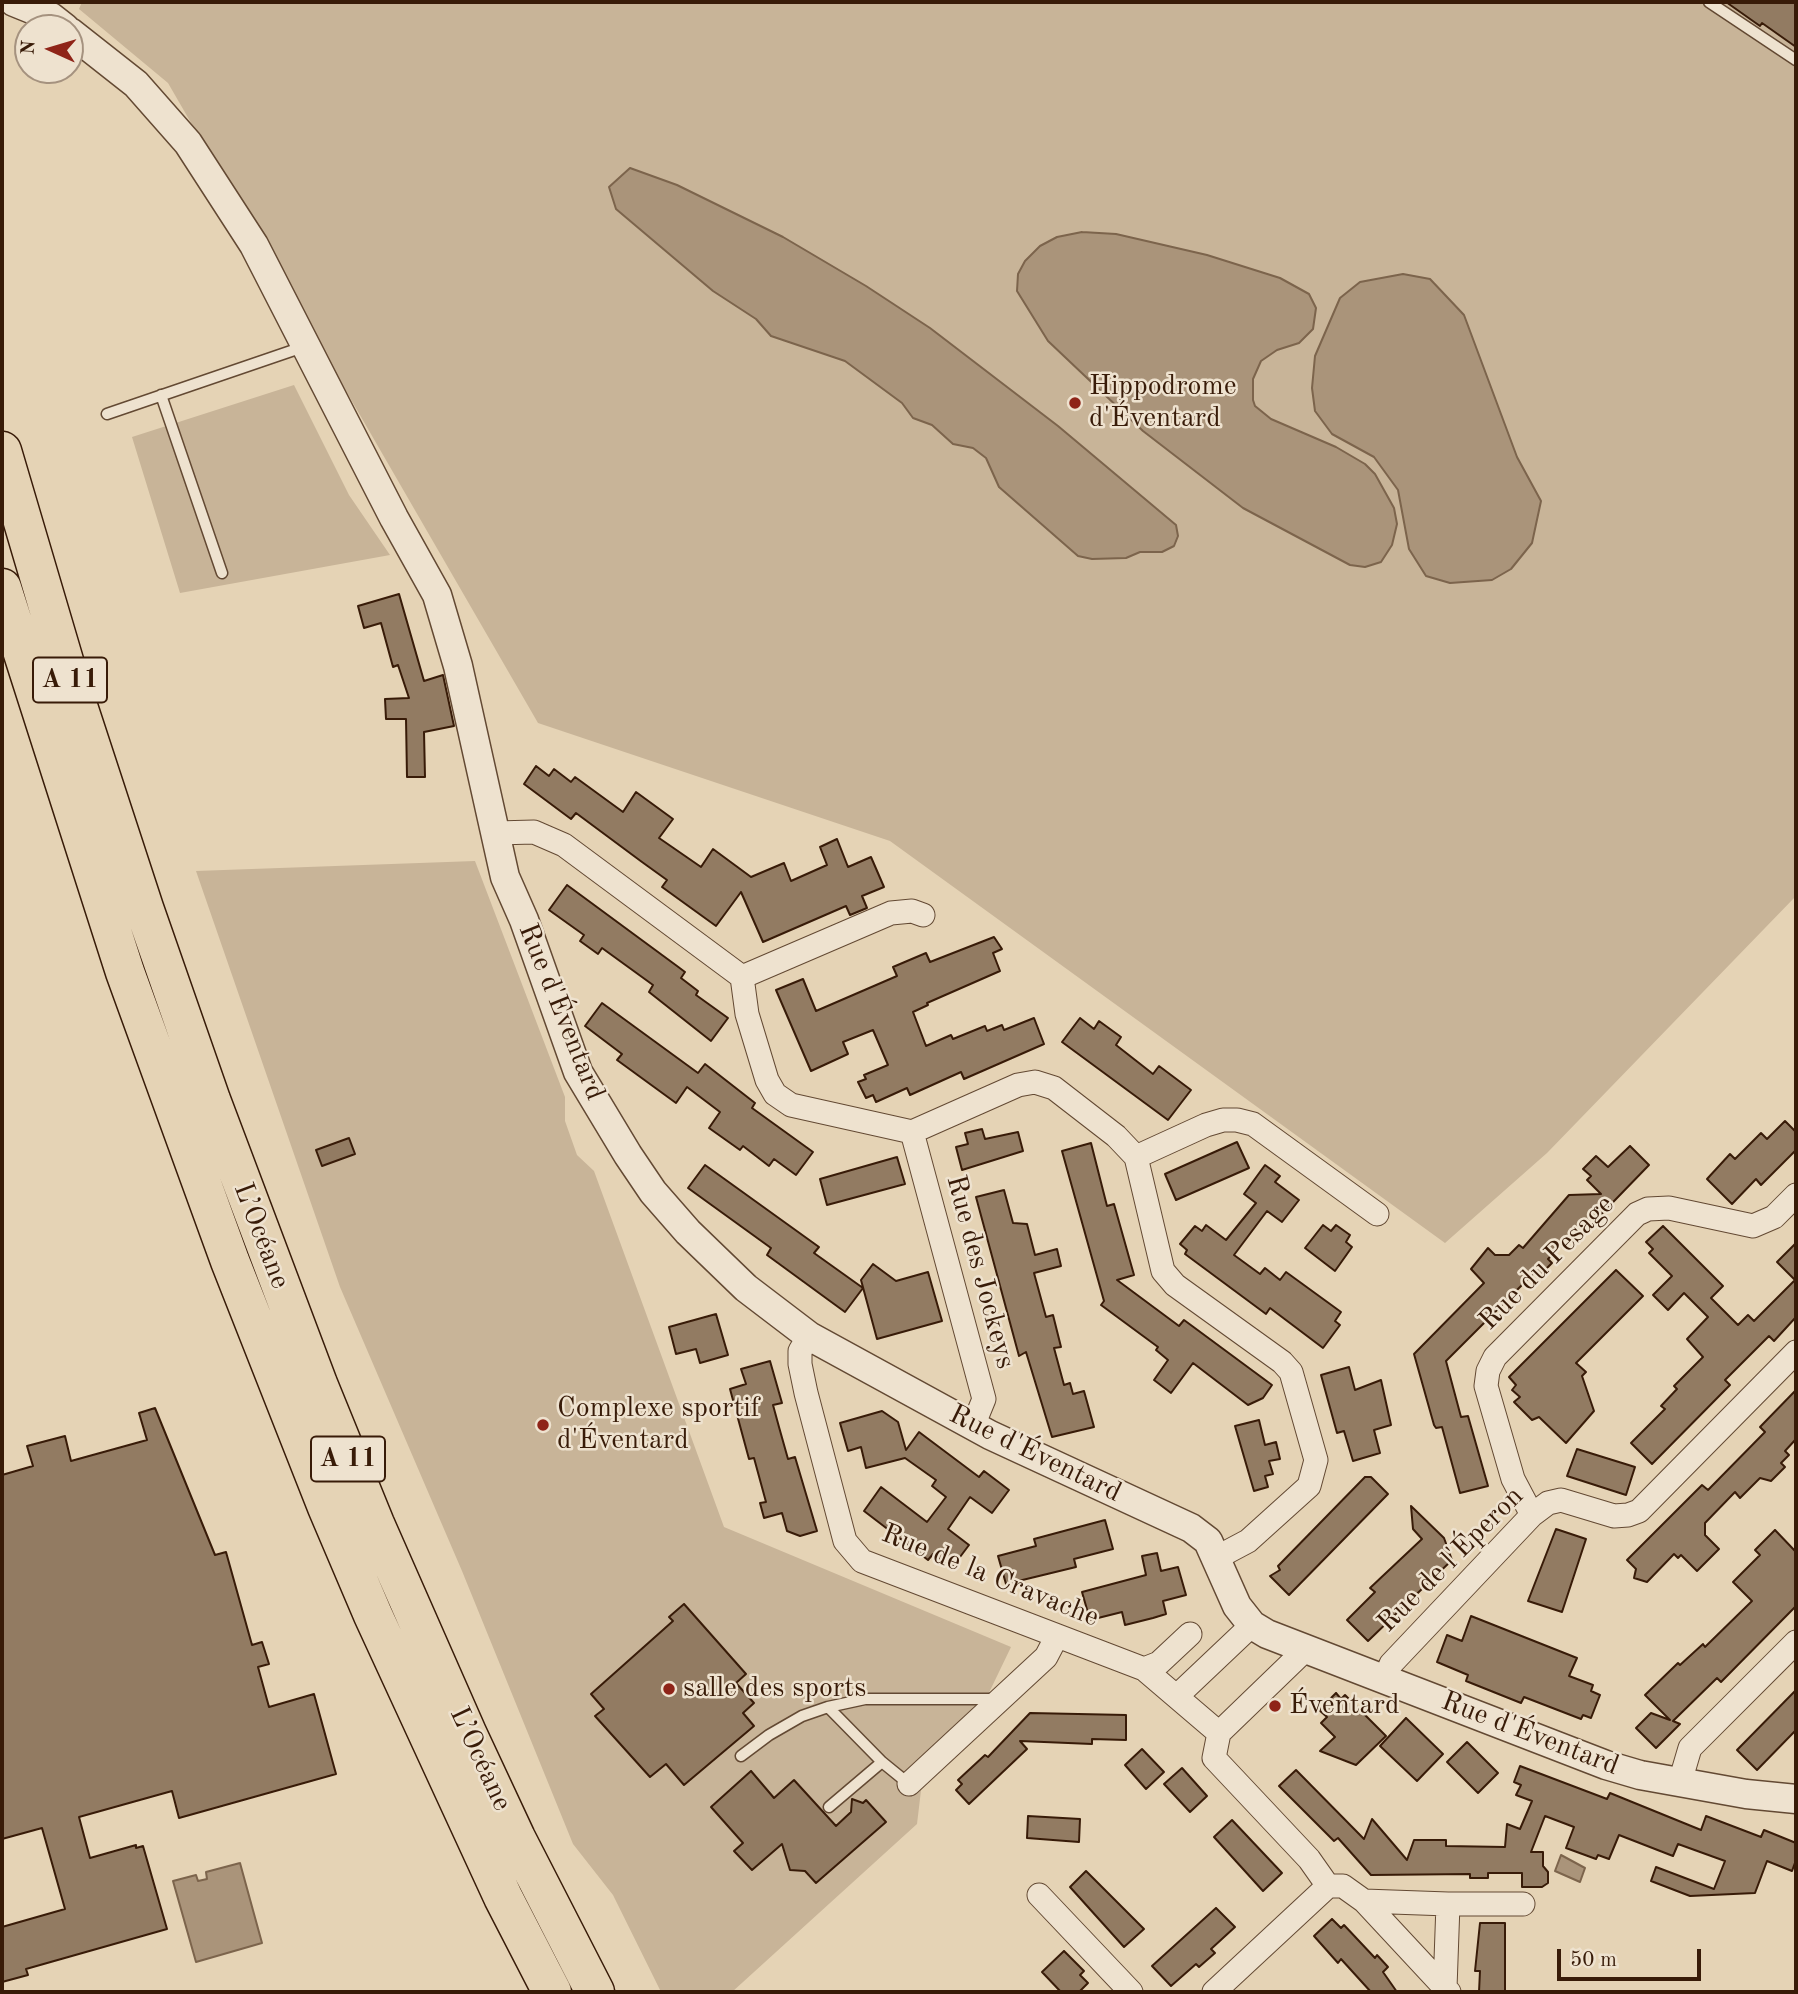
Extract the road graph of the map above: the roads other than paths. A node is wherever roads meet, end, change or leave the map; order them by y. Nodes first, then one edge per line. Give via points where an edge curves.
1 (14, 2) edge
2 (1709, 2) edge
3 (45, 14) edge
4 (84, 40) edge
5 (1796, 60) edge
6 (305, 346) junction
7 (161, 395) junction
8 (107, 414) dead end
9 (2, 451) edge
10 (222, 573) dead end
11 (2, 588) edge
12 (496, 833) junction
13 (923, 915) dead end
14 (742, 977) junction
15 (912, 1132) junction
16 (1136, 1157) junction
17 (1796, 1195) edge
18 (1377, 1214) dead end
19 (809, 1336) junction
20 (1796, 1352) edge
21 (973, 1426) junction
22 (1532, 1515) junction
23 (1216, 1558) junction
24 (1252, 1625) junction
25 (1190, 1633) dead end
26 (1057, 1636) junction
27 (1796, 1642) edge
28 (1305, 1650) junction
29 (1144, 1669) junction
30 (1385, 1679) junction
31 (1177, 1696) junction
32 (1000, 1699) junction
33 (828, 1707) junction
34 (1219, 1733) junction
35 (741, 1756) dead end
36 (882, 1762) junction
37 (1680, 1782) junction
38 (909, 1784) joint
39 (1796, 1799) edge
40 (830, 1808) dead end
41 (1328, 1886) junction
42 (1040, 1895) dead end
43 (1364, 1901) junction
44 (1448, 1904) junction
45 (1523, 1904) dead end
46 (1447, 1990) edge
47 (552, 1992) edge
48 (595, 1992) edge
49 (1131, 1992) edge
50 (1214, 1992) edge

1 - 3 street, Rue d'Éventard
2 - 5 lane
4 - 6 street, Rue d'Éventard via 135,84 188,143 254,245
6 - 7 lane
6 - 12 street, Rue d'Éventard via 437,595
7 - 8 lane
7 - 10 lane
9 - 48 highway, L’Océane / A 11 via 144,908 313,1371 457,1710
11 - 47 highway, L’Océane / A 11 via 147,1034 281,1391 410,1697
12 - 14 street via 534,832 564,845
12 - 19 street, Rue d'Éventard via 505,877 578,1072 604,1119 653,1192 688,1233 746,1288
13 - 14 street via 891,913
14 - 15 street via 747,1014 775,1094 791,1105
15 - 16 street via 1018,1085 1035,1082 1054,1088
15 - 21 street, Rue des Jockeys via 984,1399
16 - 18 street via 1206,1125 1237,1120 1253,1124
16 - 23 street via 1163,1271 1175,1285 1292,1372 1316,1460 1309,1486 1248,1541
17 - 22 street, Rue du Pesage via 1774,1217 1754,1226 1669,1208 1637,1214 1495,1357 1486,1386 1513,1479
19 - 21 street, Rue d'Éventard
19 - 26 street, Rue de la Cravache via 800,1351 800,1364 845,1541 862,1561
20 - 22 street, Rue de l'Éperon via 1639,1511 1614,1516 1560,1500
21 - 23 street, Rue d'Éventard via 1191,1528 1208,1541
22 - 30 street, Rue de l'Éperon via 1391,1664
23 - 24 street, Rue d'Éventard via 1237,1606
24 - 28 street, Rue d'Éventard
24 - 31 street
25 - 29 street via 1159,1663
26 - 29 street, Rue de la Cravache
26 - 32 street via 1046,1657
27 - 37 street via 1690,1748
28 - 30 street, Rue d'Éventard
28 - 34 street
29 - 31 street, Rue de la Cravache
30 - 37 street, Rue d'Éventard via 1606,1765
31 - 34 street, Rue de la Cravache
32 - 33 lane via 865,1699
32 - 38 street
33 - 35 lane via 802,1716
33 - 36 lane
34 - 41 street via 1214,1758 1309,1858
36 - 38 lane
36 - 40 lane
37 - 39 street, Rue d'Éventard
41 - 43 street via 1343,1886
41 - 50 street
42 - 49 street
43 - 44 street
43 - 46 street
44 - 45 street
44 - 46 street

